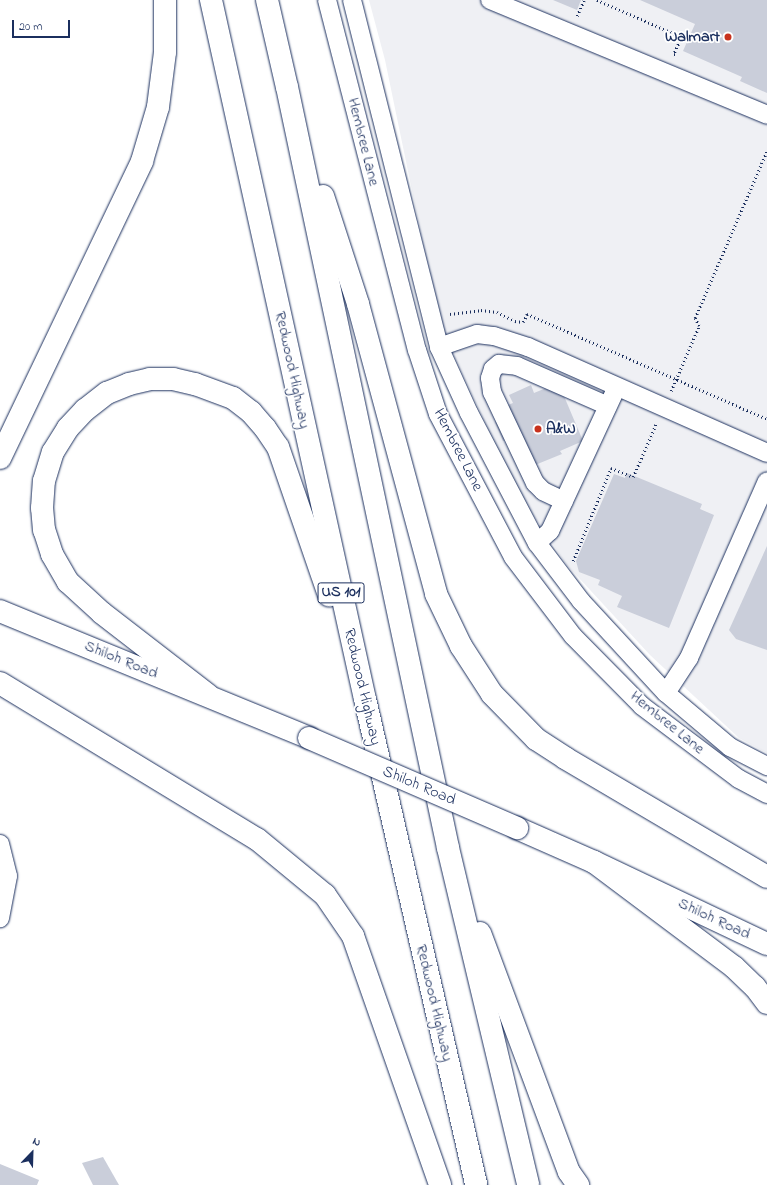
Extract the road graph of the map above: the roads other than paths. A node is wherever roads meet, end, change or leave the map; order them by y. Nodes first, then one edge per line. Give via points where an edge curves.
1 (165, 0) edge
2 (211, 0) edge
3 (267, 0) edge
4 (326, 0) edge
5 (352, 0) edge
6 (490, 0) edge
7 (287, 87) junction
8 (767, 115) edge
9 (439, 347) junction
10 (617, 387) junction
11 (608, 406) junction
12 (767, 453) edge
13 (0, 458) edge
14 (767, 481) edge
15 (564, 501) junction
16 (537, 543) junction
17 (0, 611) edge
18 (0, 683) edge
19 (666, 693) junction
20 (208, 695) junction
21 (365, 699) junction
22 (767, 766) edge
23 (767, 794) edge
24 (0, 844) edge
25 (448, 848) junction
26 (594, 862) junction
27 (767, 877) edge
28 (0, 918) edge
29 (767, 944) edge
30 (767, 1003) edge
31 (440, 1185) edge
32 (476, 1185) edge
33 (528, 1185) edge
34 (578, 1185) edge

1 - 13 main road via 165,52 158,107 142,161
2 - 21 main road, Redwood Highway / US 101
3 - 7 main road
4 - 23 street, Hembree Lane via 417,350 438,414 513,557 573,636 642,706 739,779
5 - 9 street, Hembree Lane
6 - 8 street
7 - 25 main road
7 - 27 main road via 358,304 436,594 461,646 492,694 536,739
9 - 10 street via 477,334 494,336 528,347
9 - 16 street, Hembree Lane via 468,413
10 - 11 street
10 - 12 street
11 - 15 street
11 - 15 street via 517,366 499,364 493,369 490,378 492,392 535,483 543,491
14 - 19 street via 689,658
15 - 16 street via 550,531
16 - 19 street, Hembree Lane via 581,601
17 - 20 main road, Shiloh Road
18 - 31 main road via 257,840 325,895 353,936
19 - 22 street, Hembree Lane via 730,747
20 - 21 main road via 102,613 68,582 52,554 44,530 44,481 54,452 68,428 85,410 107,393 150,379 173,380 220,392 233,398 251,412 278,447
20 - 26 main road, Shiloh Road, bridge
21 - 32 main road, Redwood Highway / US 101
24 - 28 street via 8,876
25 - 33 main road
25 - 34 main road via 569,1172
26 - 29 main road, Shiloh Road
26 - 30 main road via 734,967

